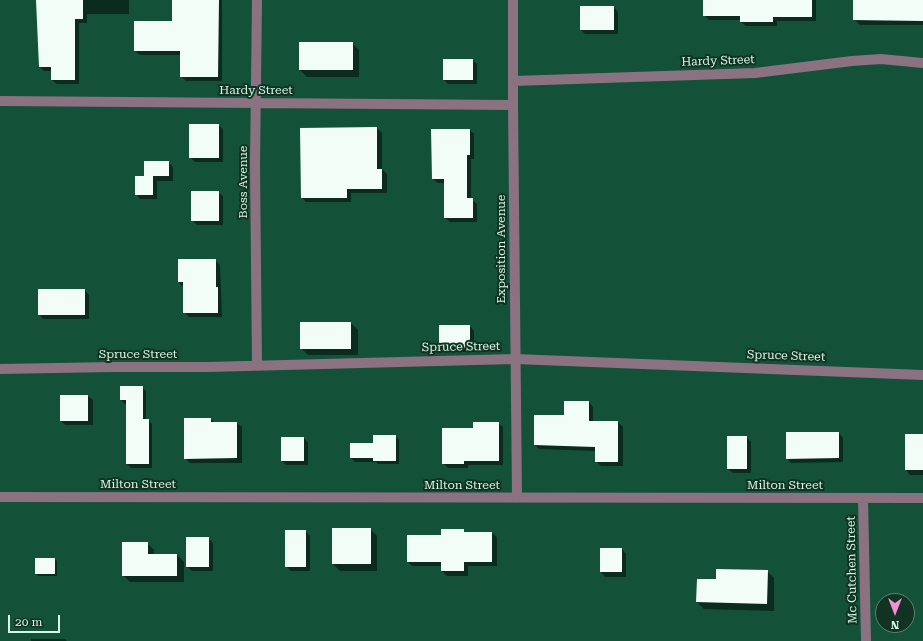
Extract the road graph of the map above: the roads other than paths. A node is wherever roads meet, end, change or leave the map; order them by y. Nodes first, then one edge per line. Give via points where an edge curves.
1 (257, 0) edge
2 (513, 0) edge
3 (923, 63) edge
4 (513, 81) junction
5 (0, 101) edge
6 (256, 102) junction
7 (513, 105) junction
8 (515, 359) junction
9 (257, 365) junction
10 (0, 369) edge
11 (923, 375) edge
12 (0, 497) edge
13 (517, 498) junction
14 (863, 498) junction
15 (923, 498) edge
16 (866, 641) edge

1 - 6 street, Boss Avenue
2 - 4 street, Exposition Avenue
3 - 4 street, Hardy Street via 874,60 755,73
4 - 7 street, Exposition Avenue
5 - 6 street, Hardy Street
6 - 7 street, Hardy Street
6 - 9 street, Boss Avenue
7 - 8 street, Exposition Avenue
8 - 9 street, Spruce Street
8 - 11 street, Spruce Street
8 - 13 street, Exposition Avenue
9 - 10 street, Spruce Street
12 - 13 street, Milton Street
13 - 14 street, Milton Street
14 - 15 street, Milton Street
14 - 16 street, Mc Cutchen Street

